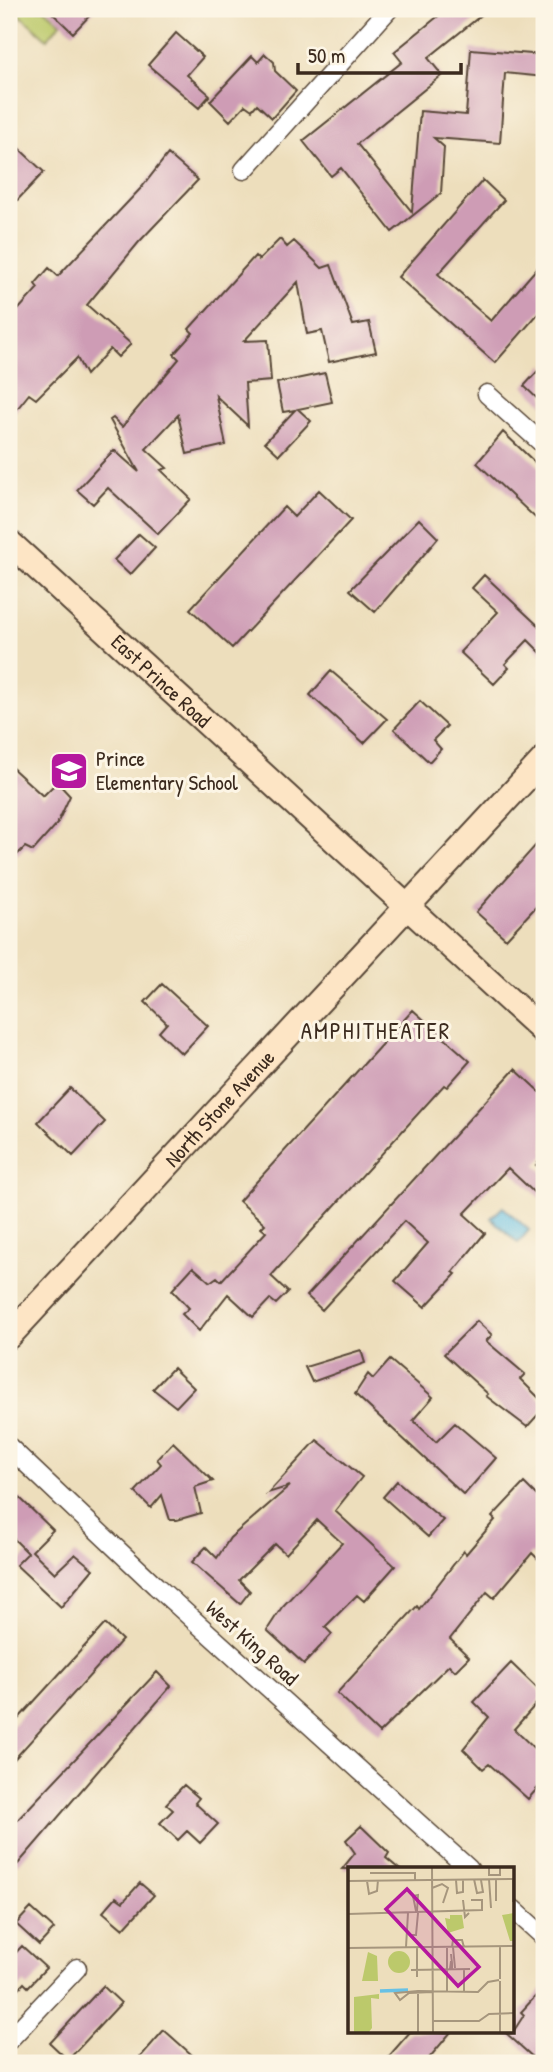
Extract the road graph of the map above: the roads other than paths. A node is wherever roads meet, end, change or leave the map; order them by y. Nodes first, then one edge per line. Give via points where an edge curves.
1 (389, 9) edge
2 (244, 170) dead end
3 (487, 394) dead end
4 (544, 444) edge
5 (9, 542) edge
6 (544, 759) edge
7 (408, 906) junction
8 (544, 1032) edge
9 (9, 1336) edge
10 (9, 1447) edge
11 (467, 1867) edge
12 (514, 1910) edge
13 (544, 1937) edge
14 (77, 1968) dead end
15 (9, 2040) edge

1 - 2 street
3 - 4 street
5 - 7 main road, East Prince Road
6 - 7 main road, North Stone Avenue
7 - 8 main road, East Prince Road
7 - 9 main road, North Stone Avenue
10 - 11 street, West King Road
12 - 13 street
14 - 15 street

